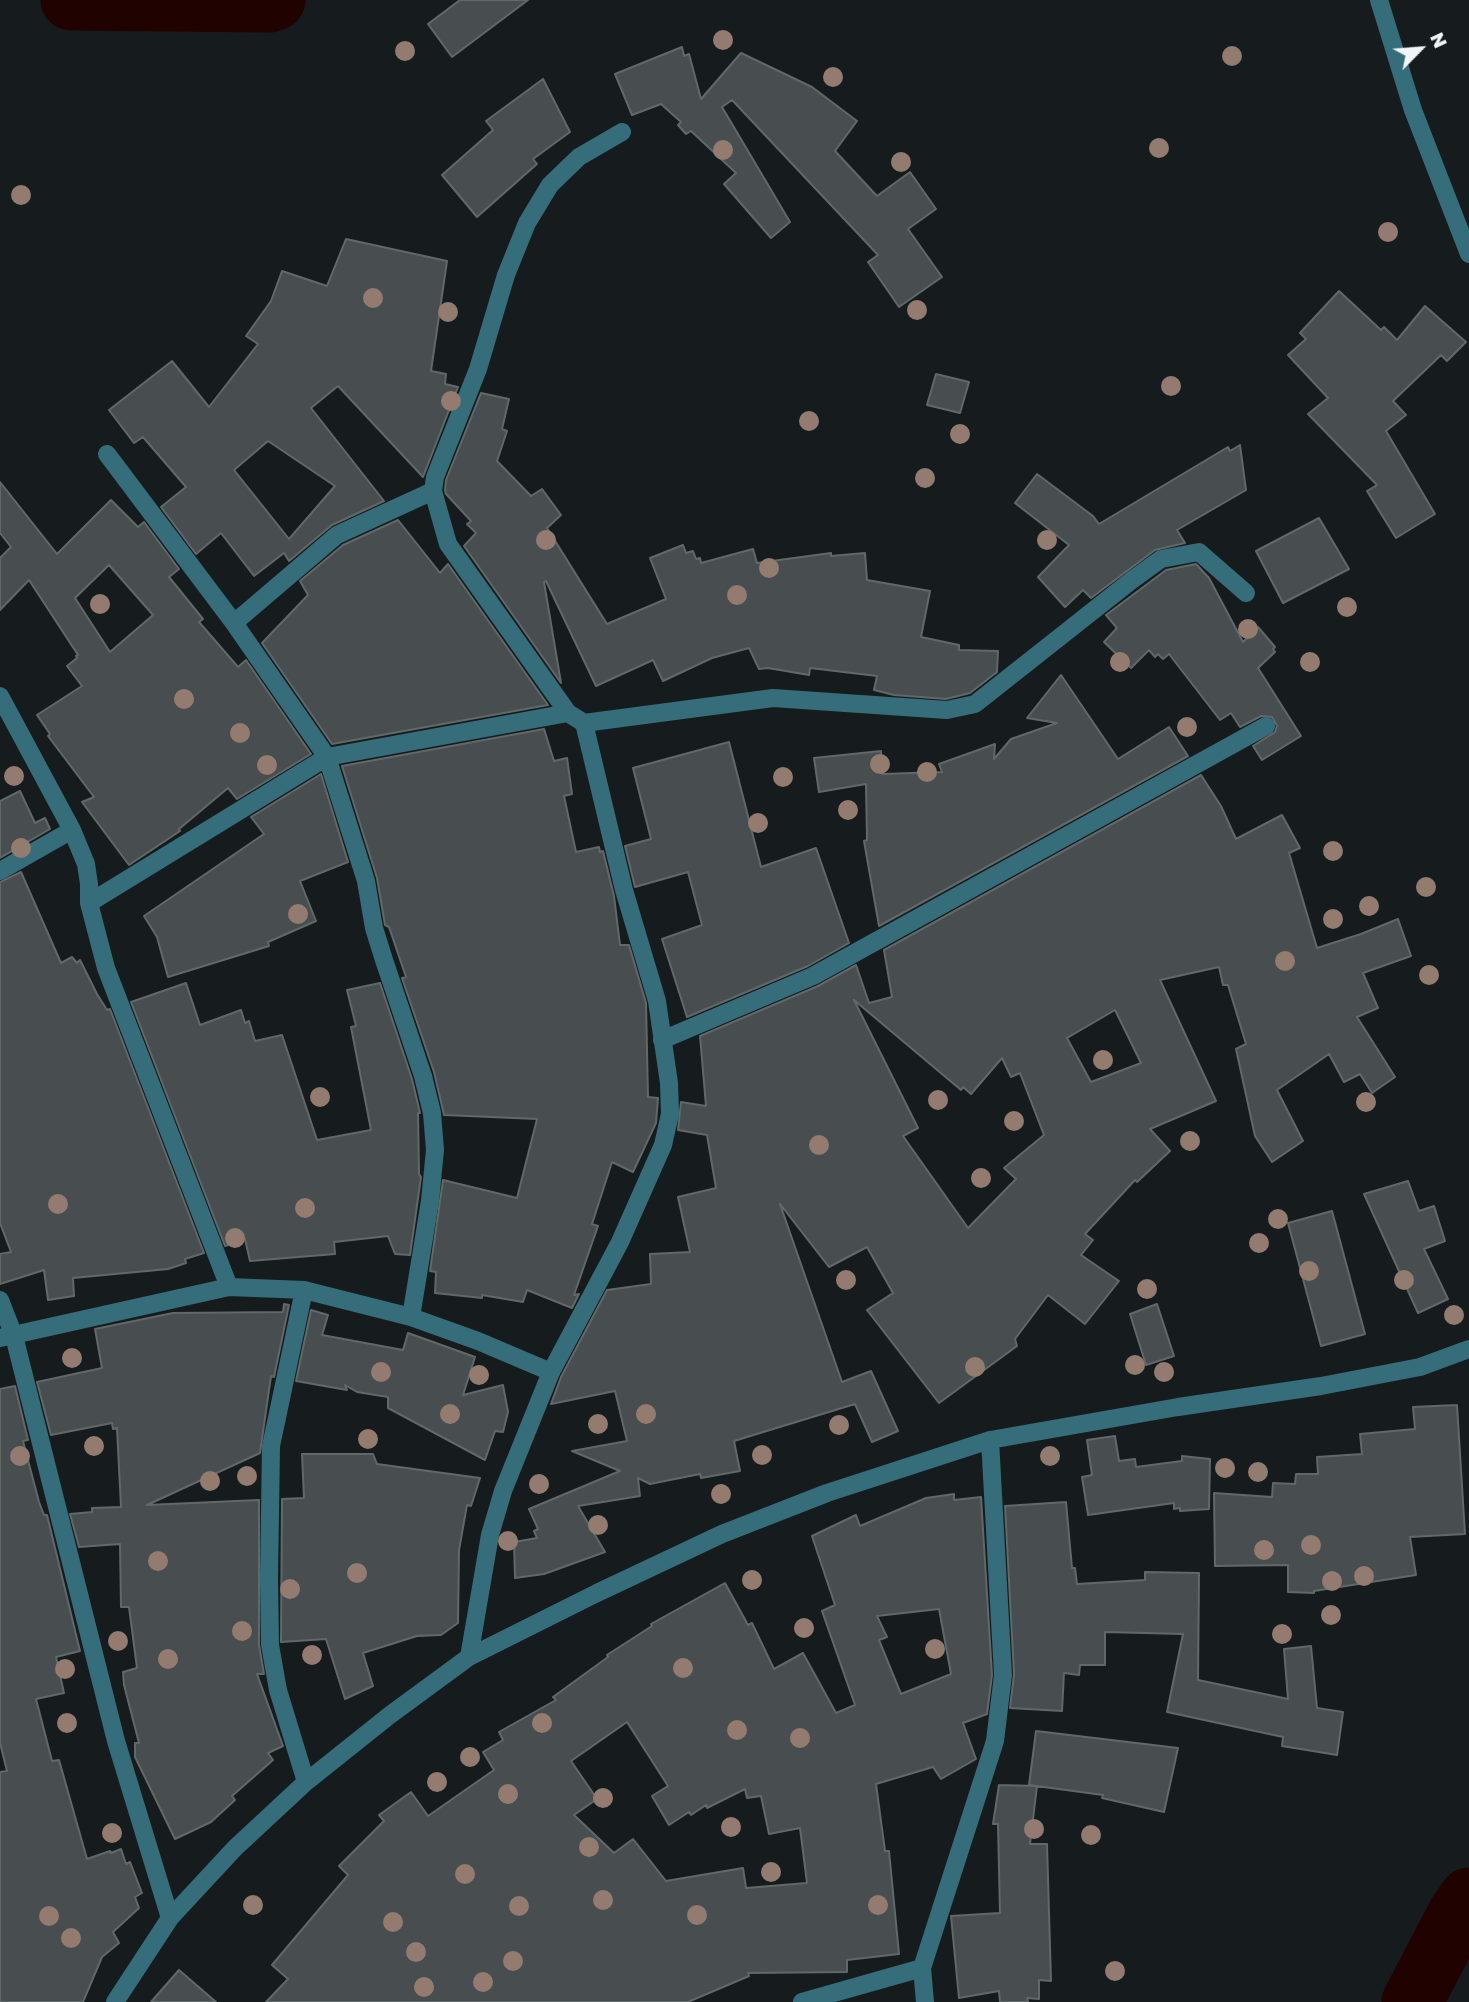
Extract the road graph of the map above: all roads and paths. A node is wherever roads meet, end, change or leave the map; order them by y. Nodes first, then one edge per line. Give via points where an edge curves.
1 (1379, 0) edge
2 (622, 132) dead end
3 (1469, 254) edge
4 (107, 454) dead end
5 (433, 491) junction
6 (1246, 593) dead end
7 (234, 623) junction
8 (0, 696) edge
9 (568, 713) junction
10 (584, 723) junction
11 (1266, 726) dead end
12 (327, 757) junction
13 (72, 830) junction
14 (0, 871) edge
15 (89, 903) junction
16 (662, 1040) junction
17 (229, 1287) junction
18 (304, 1290) junction
19 (0, 1300) edge
20 (411, 1317) junction
21 (7, 1337) edge
22 (1469, 1349) edge
23 (551, 1372) junction
24 (990, 1440) junction
25 (469, 1657) junction
26 (306, 1782) junction
27 (170, 1918) junction
28 (922, 1968) junction
29 (115, 2002) edge
30 (802, 2002) edge
31 (925, 2002) edge

1 - 3 street via 1413,110
2 - 5 street via 579,157 550,185 527,223
4 - 7 street
5 - 7 street via 337,535
5 - 9 street via 448,544
6 - 10 street via 1199,552 1161,559 975,704 947,710 773,698
7 - 12 street
8 - 13 street
9 - 10 street
9 - 12 street
10 - 16 street via 624,890 657,1001
11 - 16 street via 813,976
12 - 15 street
12 - 20 street via 432,1113 435,1150 430,1201
13 - 14 street
13 - 15 street via 86,864
15 - 17 street via 106,968
16 - 23 street via 670,1114 663,1145 620,1242
17 - 18 street
17 - 21 street
18 - 20 street
18 - 26 street via 271,1447 269,1578 270,1645 278,1690
19 - 21 street
20 - 23 street
21 - 27 street via 116,1741
22 - 24 street via 1419,1367 1321,1386
23 - 25 street via 490,1535
24 - 25 street via 827,1493 722,1534
24 - 28 street via 1003,1675 995,1741
25 - 26 street
26 - 27 street via 235,1848
27 - 29 street
28 - 30 street
28 - 31 street

